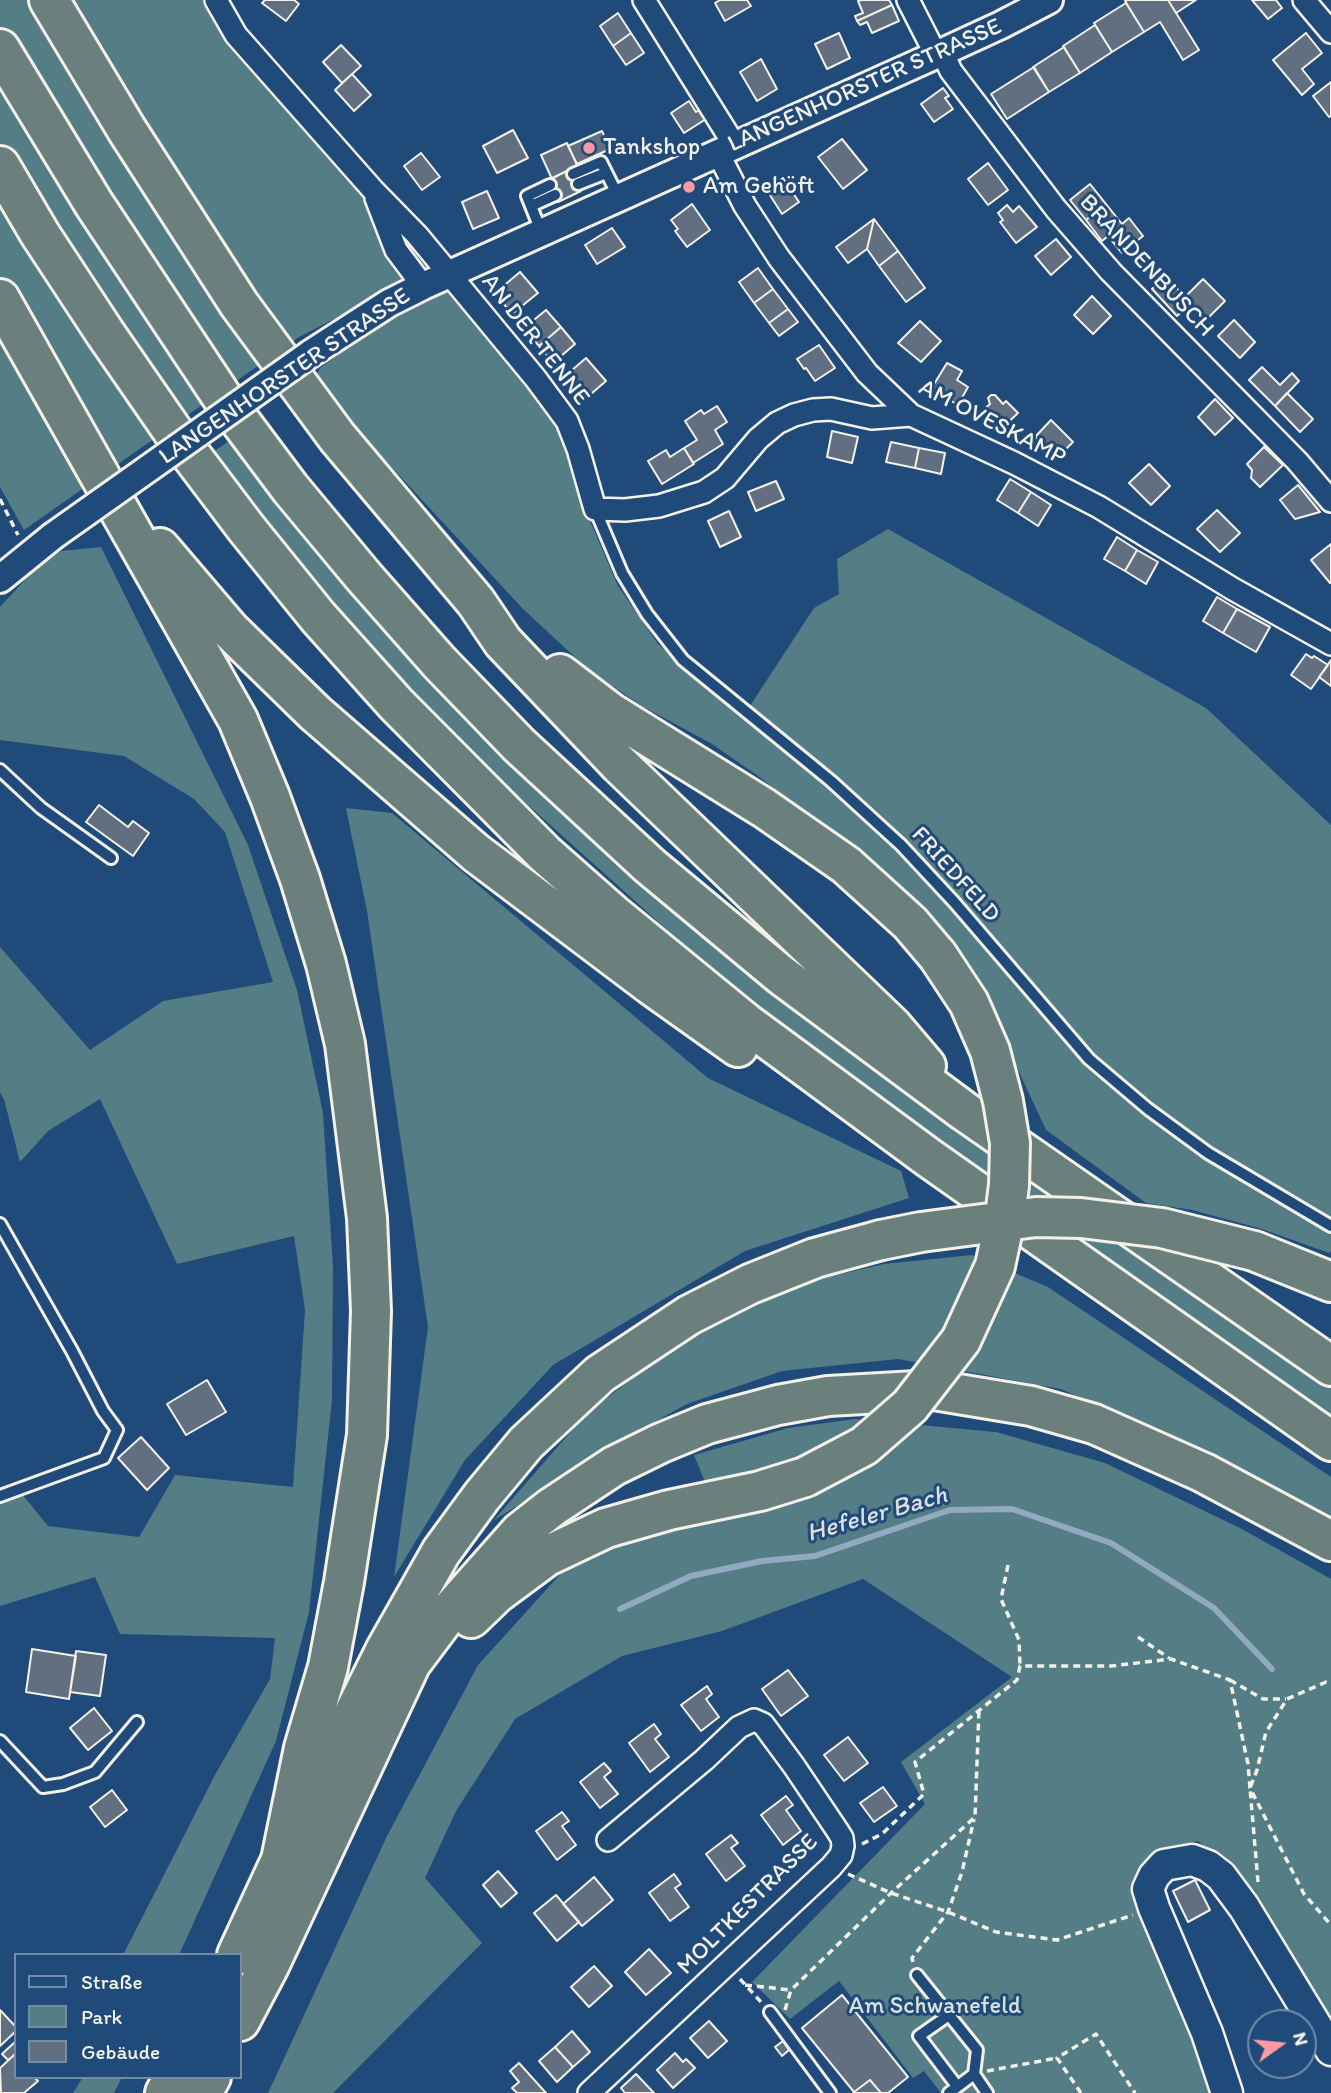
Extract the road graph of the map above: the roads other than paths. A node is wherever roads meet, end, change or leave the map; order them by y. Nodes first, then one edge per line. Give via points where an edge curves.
1 (50, 0) edge
2 (216, 0) edge
3 (644, 0) edge
4 (908, 0) edge
5 (1049, 0) edge
6 (1304, 0) edge
7 (1331, 32) edge
8 (0, 48) edge
9 (939, 54) junction
10 (727, 149) junction
11 (0, 166) edge
12 (576, 179) dead end
13 (373, 190) junction
14 (553, 190) dead end
15 (618, 198) junction
16 (542, 233) junction
17 (449, 274) junction
18 (423, 286) junction
19 (0, 299) edge
20 (911, 415) junction
21 (77, 433) junction
22 (1331, 501) edge
23 (595, 509) junction
24 (0, 579) edge
25 (476, 602) junction
26 (1331, 644) edge
27 (0, 769) edge
28 (111, 858) dead end
29 (964, 1111) junction
30 (929, 1158) junction
31 (0, 1224) edge
32 (1331, 1226) edge
33 (1331, 1282) edge
34 (1331, 1366) edge
35 (1331, 1441) edge
36 (0, 1496) edge
37 (1331, 1541) edge
38 (137, 1722) dead end
39 (0, 1741) edge
40 (372, 1747) junction
41 (608, 1840) dead end
42 (281, 1860) junction
43 (238, 1953) edge
44 (917, 1975) road end
45 (770, 2012) road end
46 (949, 2015) junction
47 (242, 2017) edge
48 (1331, 2050) edge
49 (974, 2074) junction
50 (953, 2090) edge
51 (589, 2093) edge
52 (830, 2093) edge
53 (987, 2093) edge
54 (1227, 2093) edge

1 - 25 highway via 239,304 337,437
2 - 13 street, AN DER TENNE via 236,35
3 - 10 street
4 - 9 street, BRANDENBUSCH
5 - 9 street, LANGENHORSTER STRASSE
6 - 7 street
8 - 29 highway via 94,204 222,397 290,488 439,662 519,745 660,874 781,975
9 - 10 street, LANGENHORSTER STRASSE
9 - 22 street, BRANDENBUSCH via 1056,209 1111,272
10 - 15 street, LANGENHORSTER STRASSE
10 - 20 street, AM OVESKAMP via 745,206 779,258 867,373
11 - 30 highway via 40,234 180,441 318,617 396,704 545,854 614,915 746,1023
12 - 15 lane via 606,173
13 - 17 street, AN DER TENNE
13 - 18 street via 396,250
14 - 16 lane via 527,196
15 - 16 street, LANGENHORSTER STRASSE
16 - 17 street, LANGENHORSTER STRASSE
17 - 18 street, LANGENHORSTER STRASSE
17 - 23 street, AN DER TENNE via 567,421
18 - 24 street, LANGENHORSTER STRASSE, bridge via 310,354 53,536
19 - 21 highway
20 - 23 street via 872,418 831,410 794,415 758,439 725,478 704,492 659,506
20 - 26 street, AM OVESKAMP via 1099,507
21 - 30 highway via 149,535 230,630 315,713 476,853 831,1112
21 - 42 highway via 237,720 300,878 345,1044 367,1218 371,1311 367,1435 328,1667 303,1748
23 - 32 lane, FRIEDFELD via 628,583 683,660 831,781 901,845 1089,1059 1208,1153
25 - 29 highway via 503,642 620,765 892,1026
25 - 40 highway, bridge via 611,713 846,865 910,923 939,956 969,1003 994,1063 1010,1143 1009,1185 995,1265 961,1339 910,1405 864,1446 805,1477 623,1522 547,1556 497,1593 436,1654
27 - 28 lane via 41,808
29 - 34 highway
30 - 35 highway
31 - 36 lane via 117,1430 104,1458
33 - 42 highway, bridge via 1254,1251 1162,1228 1036,1217 921,1232 815,1258 689,1315 600,1374 526,1443 482,1496 442,1552 386,1649
37 - 40 highway via 1156,1450 1094,1424 1031,1406 934,1390 839,1395 778,1405 707,1424 614,1466 520,1532 411,1663
38 - 39 lane via 95,1772 43,1787
40 - 47 highway
41 - 51 street, MOLTKESTRASSE via 739,1727 754,1720 763,1724 842,1838 836,1861
42 - 43 highway
44 - 46 lane
45 - 52 lane
46 - 49 lane via 978,2050
46 - 50 lane via 919,2036
48 - 54 main road via 1221,1876 1192,1860 1164,1865 1148,1889
49 - 50 lane
49 - 53 lane

